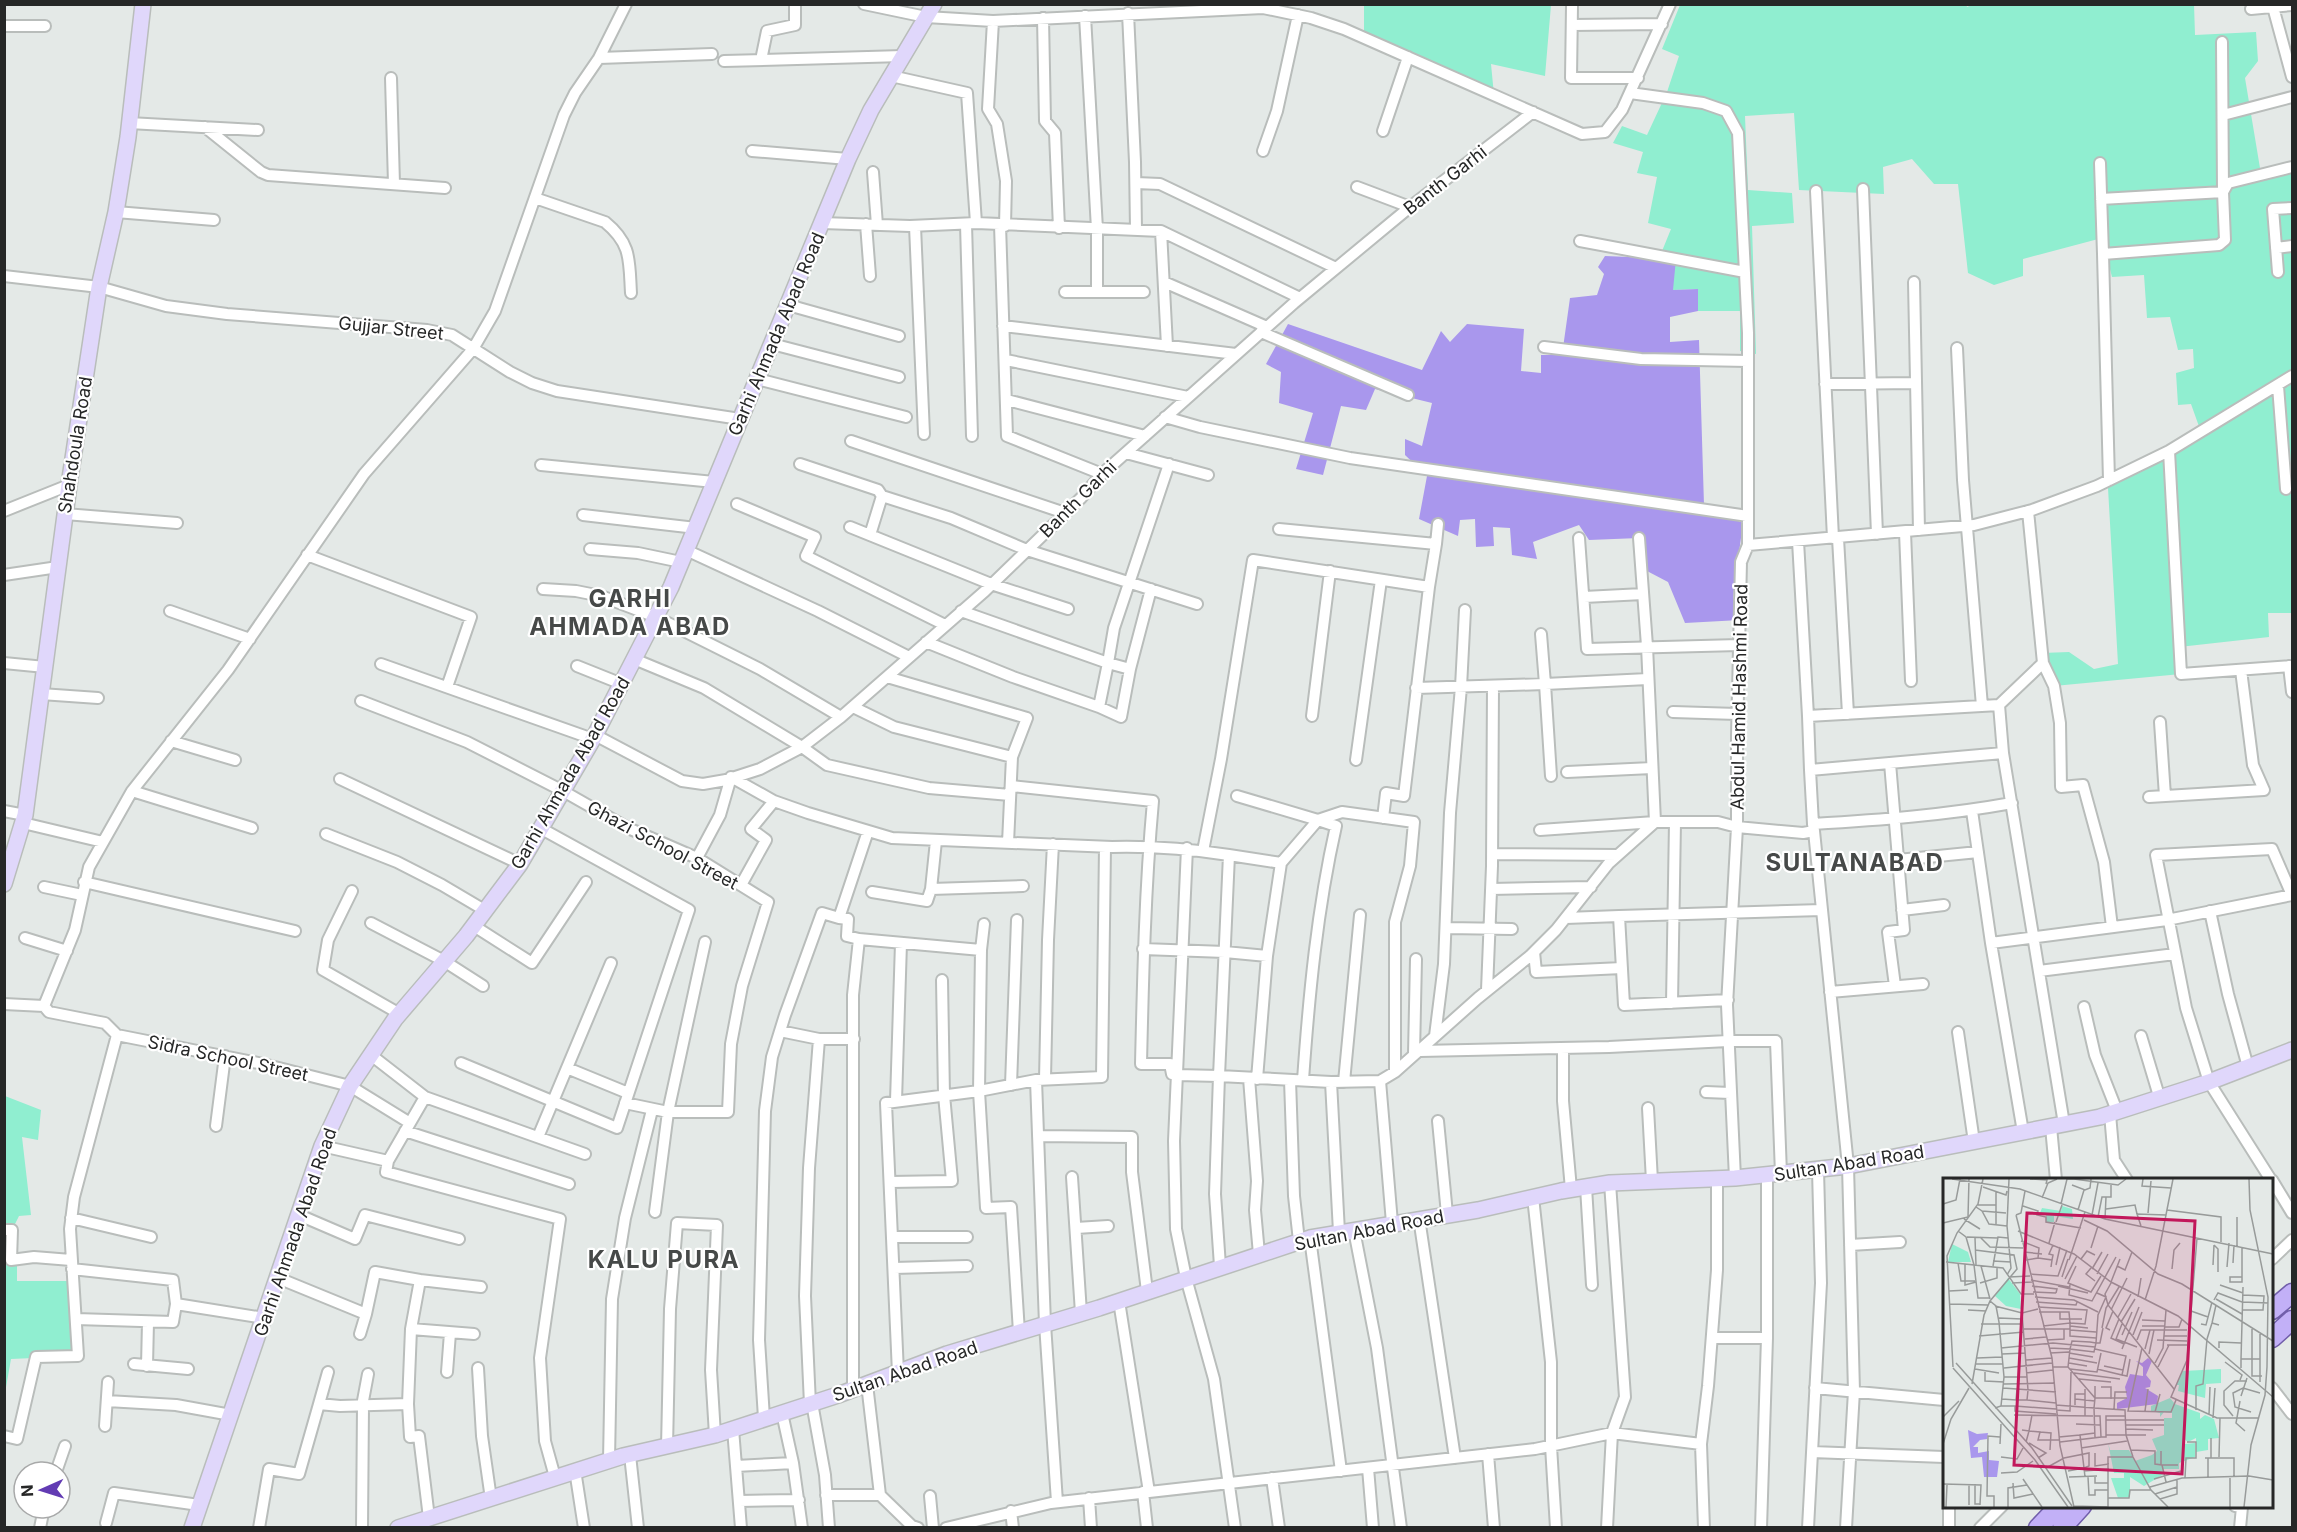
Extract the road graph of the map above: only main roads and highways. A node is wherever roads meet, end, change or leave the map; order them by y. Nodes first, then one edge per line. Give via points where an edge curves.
1 (2292, 1293) edge
2 (2273, 1308) edge
3 (2292, 1320) edge
4 (2273, 1336) edge
5 (2057, 1508) edge
6 (2080, 1508) edge
7 (2038, 1527) edge
8 (2062, 1527) edge

1 - 2 main road
3 - 4 main road
5 - 7 main road
6 - 8 main road

